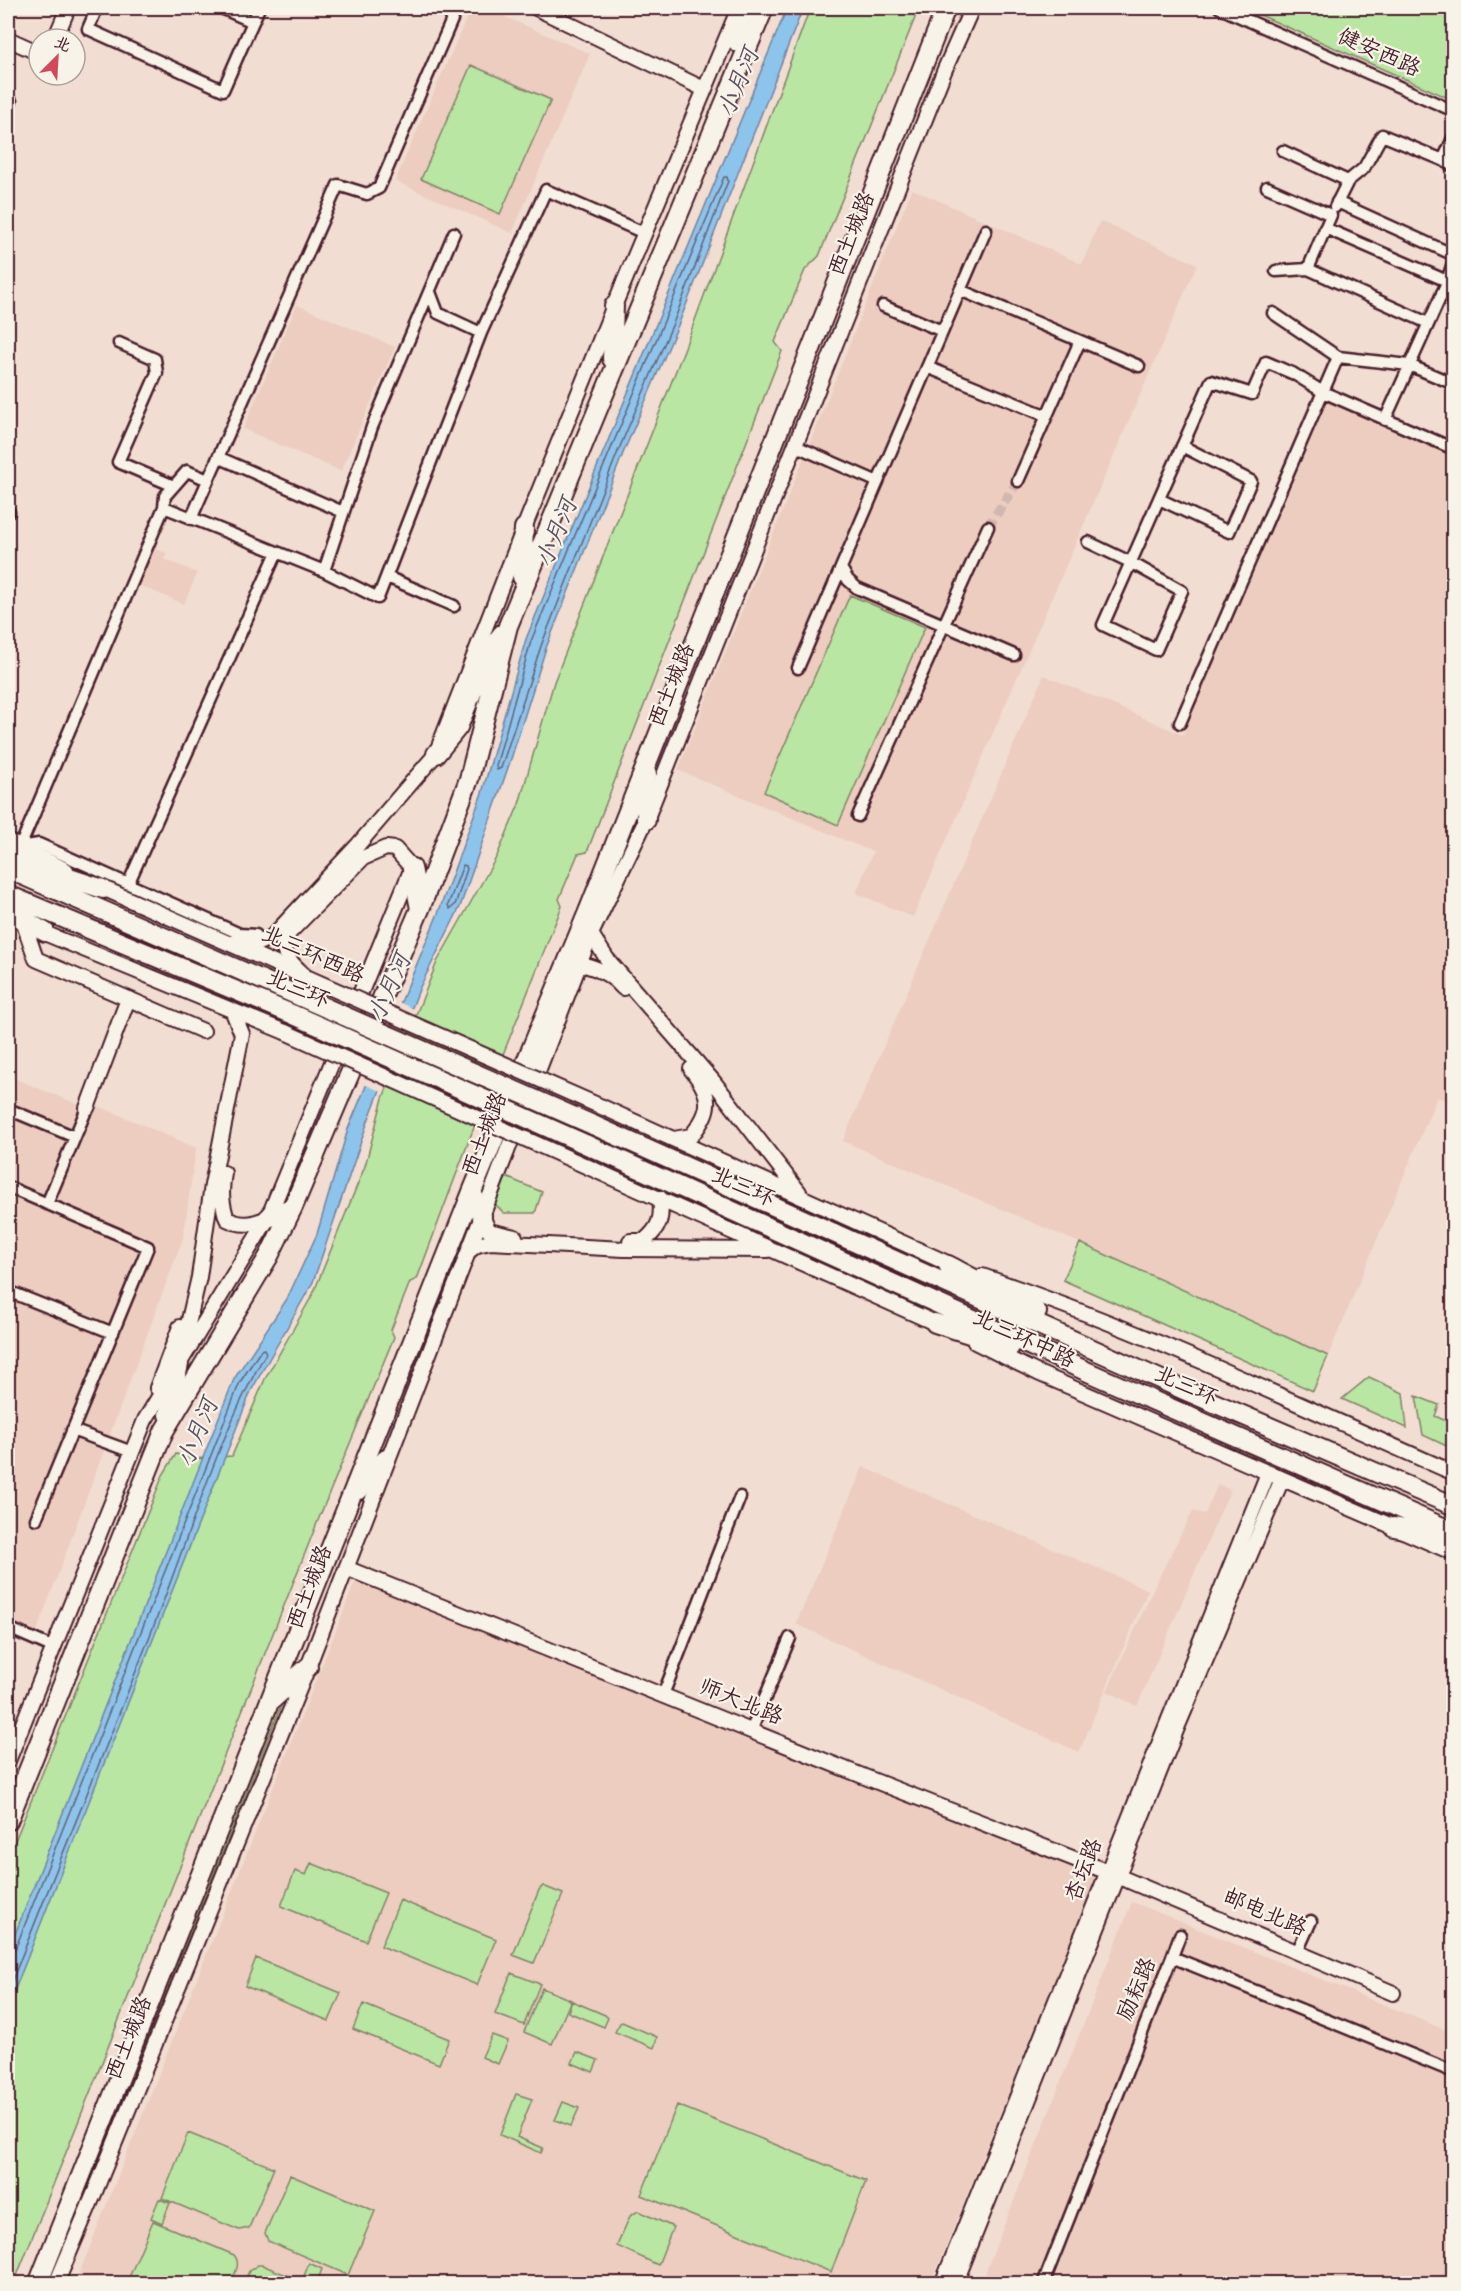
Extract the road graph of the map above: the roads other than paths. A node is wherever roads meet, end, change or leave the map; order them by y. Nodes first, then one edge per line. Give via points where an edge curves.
1 (68, 8) edge
2 (97, 8) edge
3 (221, 8) edge
4 (259, 8) edge
5 (457, 8) edge
6 (536, 8) edge
7 (739, 8) edge
8 (748, 8) edge
9 (764, 8) edge
10 (948, 8) edge
11 (972, 8) edge
12 (1220, 8) edge
13 (253, 22) junction
14 (60, 27) edge
15 (8, 39) edge
16 (27, 48) edge
17 (704, 89) junction
18 (1454, 111) edge
19 (718, 119) junction
20 (1454, 136) edge
21 (1283, 152) dead end
22 (1443, 160) junction
23 (1454, 167) edge
24 (1348, 181) junction
25 (1267, 188) dead end
26 (1337, 202) junction
27 (1331, 215) junction
28 (1325, 228) junction
29 (986, 230) dead end
30 (454, 233) dead end
31 (644, 233) junction
32 (1454, 255) edge
33 (1454, 260) edge
34 (1308, 269) junction
35 (1276, 271) dead end
36 (1447, 281) junction
37 (960, 290) junction
38 (430, 292) junction
39 (1442, 293) junction
40 (1454, 298) edge
41 (614, 306) junction
42 (883, 306) dead end
43 (1273, 313) dead end
44 (1428, 323) junction
45 (942, 331) junction
46 (480, 333) junction
47 (1080, 341) junction
48 (119, 343) dead end
49 (1338, 357) junction
50 (1409, 365) junction
51 (1139, 366) dead end
52 (927, 367) junction
53 (612, 370) junction
54 (1454, 384) edge
55 (1323, 392) junction
56 (1047, 416) junction
57 (1384, 420) junction
58 (796, 446) junction
59 (1182, 446) junction
60 (1454, 449) edge
61 (218, 457) junction
62 (208, 480) junction
63 (1018, 481) tunnel mouth
64 (878, 482) junction
65 (174, 486) junction
66 (1159, 499) junction
67 (164, 507) junction
68 (343, 512) junction
69 (191, 519) junction
70 (988, 527) tunnel mouth
71 (524, 528) junction
72 (1088, 542) dead end
73 (277, 552) junction
74 (1130, 562) junction
75 (841, 568) junction
76 (324, 571) junction
77 (387, 577) junction
78 (522, 591) junction
79 (454, 606) dead end
80 (508, 626) junction
81 (945, 626) junction
82 (1014, 655) dead end
83 (798, 668) dead end
84 (1180, 723) dead end
85 (436, 754) junction
86 (648, 760) junction
87 (858, 816) dead end
88 (646, 820) junction
89 (12, 849) edge
90 (412, 868) junction
91 (8, 869) edge
92 (129, 882) junction
93 (103, 889) joint
94 (8, 895) edge
95 (590, 907) junction
96 (420, 909) junction
97 (8, 911) edge
98 (8, 918) edge
99 (24, 924) junction
100 (45, 932) junction
101 (591, 934) junction
102 (256, 935) dead end
103 (228, 943) junction
104 (579, 967) junction
105 (306, 977) junction
106 (551, 997) junction
107 (128, 999) junction
108 (234, 1012) junction
109 (263, 1024) junction
110 (203, 1031) dead end
111 (602, 1107) joint
112 (87, 1108) joint
113 (8, 1109) edge
114 (75, 1137) junction
115 (673, 1139) junction
116 (8, 1188) edge
117 (472, 1192) junction
118 (802, 1196) junction
119 (660, 1198) junction
120 (47, 1204) junction
121 (293, 1207) junction
122 (482, 1216) junction
123 (267, 1218) junction
124 (775, 1250) junction
125 (469, 1251) junction
126 (948, 1265) junction
127 (199, 1277) junction
128 (8, 1292) edge
129 (935, 1323) junction
130 (113, 1333) junction
131 (179, 1364) junction
132 (1097, 1376) junction
133 (1184, 1390) junction
134 (145, 1420) junction
135 (72, 1430) junction
136 (164, 1431) junction
137 (132, 1452) junction
138 (387, 1459) junction
139 (1268, 1473) junction
140 (1454, 1473) edge
141 (1282, 1479) junction
142 (1430, 1495) junction
143 (740, 1497) dead end
144 (352, 1498) junction
145 (1454, 1500) edge
146 (1454, 1506) edge
147 (36, 1519) dead end
148 (1394, 1527) junction
149 (1454, 1532) edge
150 (1454, 1539) edge
151 (1454, 1553) edge
152 (346, 1568) junction
153 (8, 1628) edge
154 (790, 1638) dead end
155 (52, 1647) junction
156 (308, 1667) junction
157 (663, 1695) junction
158 (267, 1705) junction
159 (751, 1731) junction
160 (8, 1761) edge
161 (8, 1821) edge
162 (1113, 1874) junction
163 (1311, 1921) dead end
164 (1180, 1935) dead end
165 (1297, 1952) junction
166 (1172, 1957) junction
167 (1393, 1993) dead end
168 (1454, 2072) edge
169 (86, 2166) junction
170 (951, 2282) edge
171 (38, 2283) edge
172 (46, 2283) edge
173 (56, 2283) edge
174 (1043, 2283) edge

1 - 14 street
2 - 13 street via 88,30 223,90
3 - 13 street
4 - 13 street
5 - 61 street via 378,188 367,194 338,185
6 - 17 street
7 - 17 street
8 - 19 highway
9 - 19 highway
10 - 86 highway, 西土城路
11 - 58 street, 西土城路
12 - 18 street, 健安西路
15 - 16 street
17 - 31 street
19 - 53 highway
20 - 22 street
21 - 24 street
22 - 23 street
22 - 24 street via 1382,135 1365,168
24 - 26 street
25 - 27 street
26 - 27 street
26 - 32 street
27 - 28 street
28 - 34 street
28 - 36 street
29 - 37 street
30 - 38 street
31 - 41 street
31 - 46 street via 546,190
33 - 36 street
34 - 35 street
34 - 44 street
36 - 39 street
37 - 45 street
37 - 47 street
38 - 46 street via 438,312
38 - 68 street via 372,427
39 - 40 street
39 - 44 street
41 - 53 highway
41 - 71 street
42 - 45 street
43 - 49 street
44 - 50 street
45 - 52 street
46 - 77 street
47 - 51 street
47 - 56 street
48 - 65 street via 155,359 157,373 118,462
49 - 50 street
49 - 55 street
50 - 54 street
50 - 57 street
52 - 56 street
52 - 64 street
53 - 78 highway
55 - 57 street
55 - 59 street via 1266,362 1252,394 1211,381
55 - 84 street
56 - 63 street
57 - 60 street
58 - 64 street
58 - 88 street, 西土城路
59 - 66 street
59 - 66 street via 1251,481 1229,532
61 - 62 street
61 - 68 street
62 - 65 street via 187,471
62 - 69 street
64 - 75 street
65 - 67 street via 165,496
66 - 74 street
67 - 69 street
67 - 89 street
68 - 76 street
69 - 73 street
70 - 81 street
71 - 78 highway
71 - 85 street
72 - 74 street
73 - 76 street
73 - 92 street
74 - 74 street via 1103,625 1156,650 1182,591
75 - 81 street via 857,588
75 - 83 street
76 - 77 street via 378,598
77 - 79 street
78 - 80 highway
80 - 85 highway via 489,651 458,727
80 - 96 highway via 469,779
81 - 82 street
81 - 87 street
85 - 103 street via 272,937 258,943
86 - 88 highway
86 - 95 highway, 西土城路
88 - 101 street, 西土城路
89 - 92 street via 39,844
89 - 93 highway
90 - 96 highway
90 - 105 street via 395,849 371,854 296,925 283,939 282,948
90 - 123 street
91 - 133 highway, 北三环, bridge
92 - 102 street via 240,934
93 - 103 street, 北三环西路
94 - 132 highway, 北三环, bridge via 294,1015
95 - 101 highway
95 - 106 highway, 西土城路
96 - 121 highway
97 - 100 highway
98 - 99 street
99 - 100 street
99 - 107 street via 36,959
100 - 108 street
101 - 104 street, 西土城路
101 - 118 street
103 - 105 street, 北三环西路
104 - 106 highway
104 - 115 street via 589,966 616,979 701,1081 708,1102 705,1119 691,1136
104 - 122 street, 西土城路
105 - 111 street, 北三环西路, bridge
106 - 117 highway, 西土城路
107 - 110 street
107 - 112 street
108 - 109 street
108 - 127 street via 242,1034 212,1185
109 - 119 street, 北三环中路, bridge
109 - 123 street via 252,1030 247,1041 221,1189 227,1219 238,1225 250,1225
111 - 115 street, 北三环中路
112 - 114 street
113 - 114 street
114 - 120 street
115 - 118 street, 北三环中路
116 - 120 street
117 - 122 highway
117 - 144 highway, 西土城路
118 - 126 street, 北三环中路
119 - 122 street via 659,1226 644,1241 514,1237 489,1231
119 - 124 street, 北三环中路
120 - 130 street via 148,1247
121 - 123 highway
121 - 136 highway via 270,1256
122 - 125 street, 西土城路
123 - 131 street
124 - 125 street via 624,1249 491,1242
124 - 129 street, 北三环中路
125 - 138 street, 西土城路
126 - 133 highway
126 - 140 street, 北三环中路 via 1048,1298 1126,1330
127 - 131 street
127 - 134 street
128 - 130 street
129 - 132 highway
129 - 139 street, 北三环中路 via 1038,1373
130 - 135 street
131 - 134 street
131 - 136 highway
132 - 149 highway, 北三环
133 - 142 highway, 北三环
134 - 137 street
135 - 137 street
135 - 147 street
136 - 161 highway
137 - 155 street
138 - 144 highway
138 - 152 street, 西土城路
139 - 141 street, 北三环中路
139 - 162 street, 杏坛路
141 - 148 street, 北三环中路
141 - 162 street, 杏坛路
142 - 145 highway
142 - 146 highway, 北三环
143 - 157 street
144 - 158 highway, 西土城路
148 - 150 highway
148 - 151 street, 北三环中路
152 - 156 street, 西土城路
152 - 157 street, 师大北路
153 - 155 street
154 - 159 street
155 - 160 street
156 - 158 highway
156 - 173 street, 西土城路
157 - 159 street, 师大北路
158 - 169 highway, 西土城路
159 - 162 street, 师大北路
162 - 165 street, 邮电北路
162 - 170 street, 杏坛路
163 - 165 street
164 - 166 street
165 - 167 street, 邮电北路
166 - 168 street, 励耘路
166 - 174 street, 励耘路
169 - 171 highway, 西土城路
169 - 172 highway

